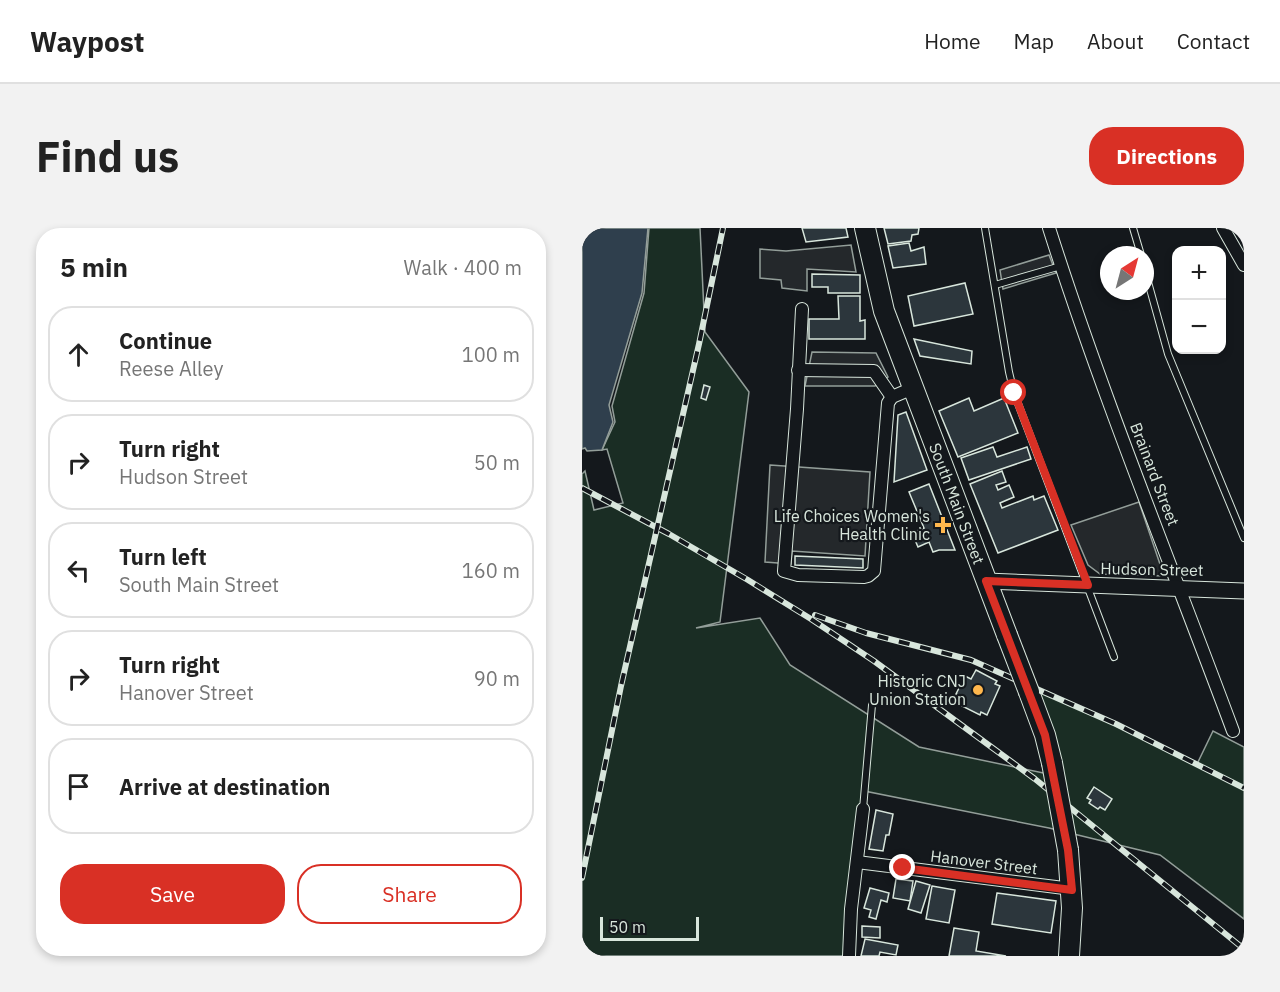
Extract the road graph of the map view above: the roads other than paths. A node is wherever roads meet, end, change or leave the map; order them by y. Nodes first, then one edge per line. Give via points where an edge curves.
1 (865, 228) edge
2 (985, 228) edge
3 (1049, 228) edge
4 (1133, 228) edge
5 (1223, 228) edge
6 (1138, 246) edge
7 (1244, 265) edge
8 (1061, 266) junction
9 (995, 285) junction
10 (1153, 300) edge
11 (802, 309) dead end
12 (798, 370) junction
13 (913, 388) junction
14 (892, 397) junction
15 (1244, 537) edge
16 (986, 581) junction
17 (1088, 585) junction
18 (1180, 587) junction
19 (1244, 591) edge
20 (1114, 657) dead end
21 (872, 705) dead end
22 (1233, 731) dead end
23 (863, 809) joint
24 (857, 862) junction
25 (1072, 890) junction
26 (849, 956) edge
27 (1069, 956) edge

1 - 13 main road, South Main Street via 884,311
2 - 9 lane
3 - 8 street, Brainard Street
4 - 6 lane
5 - 7 street
8 - 9 lane
8 - 18 street, Brainard Street
9 - 17 lane via 1014,393
10 - 15 lane via 1168,354
11 - 12 street
12 - 14 street via 874,371
12 - 14 street via 784,571 864,577 874,571 886,415
13 - 14 street
13 - 16 main road, South Main Street
16 - 17 street, Hudson Street
16 - 25 main road, South Main Street, bridge via 1045,735
17 - 18 street, Hudson Street
17 - 20 lane
18 - 19 street, Hudson Street
18 - 22 street, Brainard Street
21 - 23 lane
23 - 24 street
24 - 25 street, Hanover Street
24 - 26 street
25 - 27 main road, South Main Street

